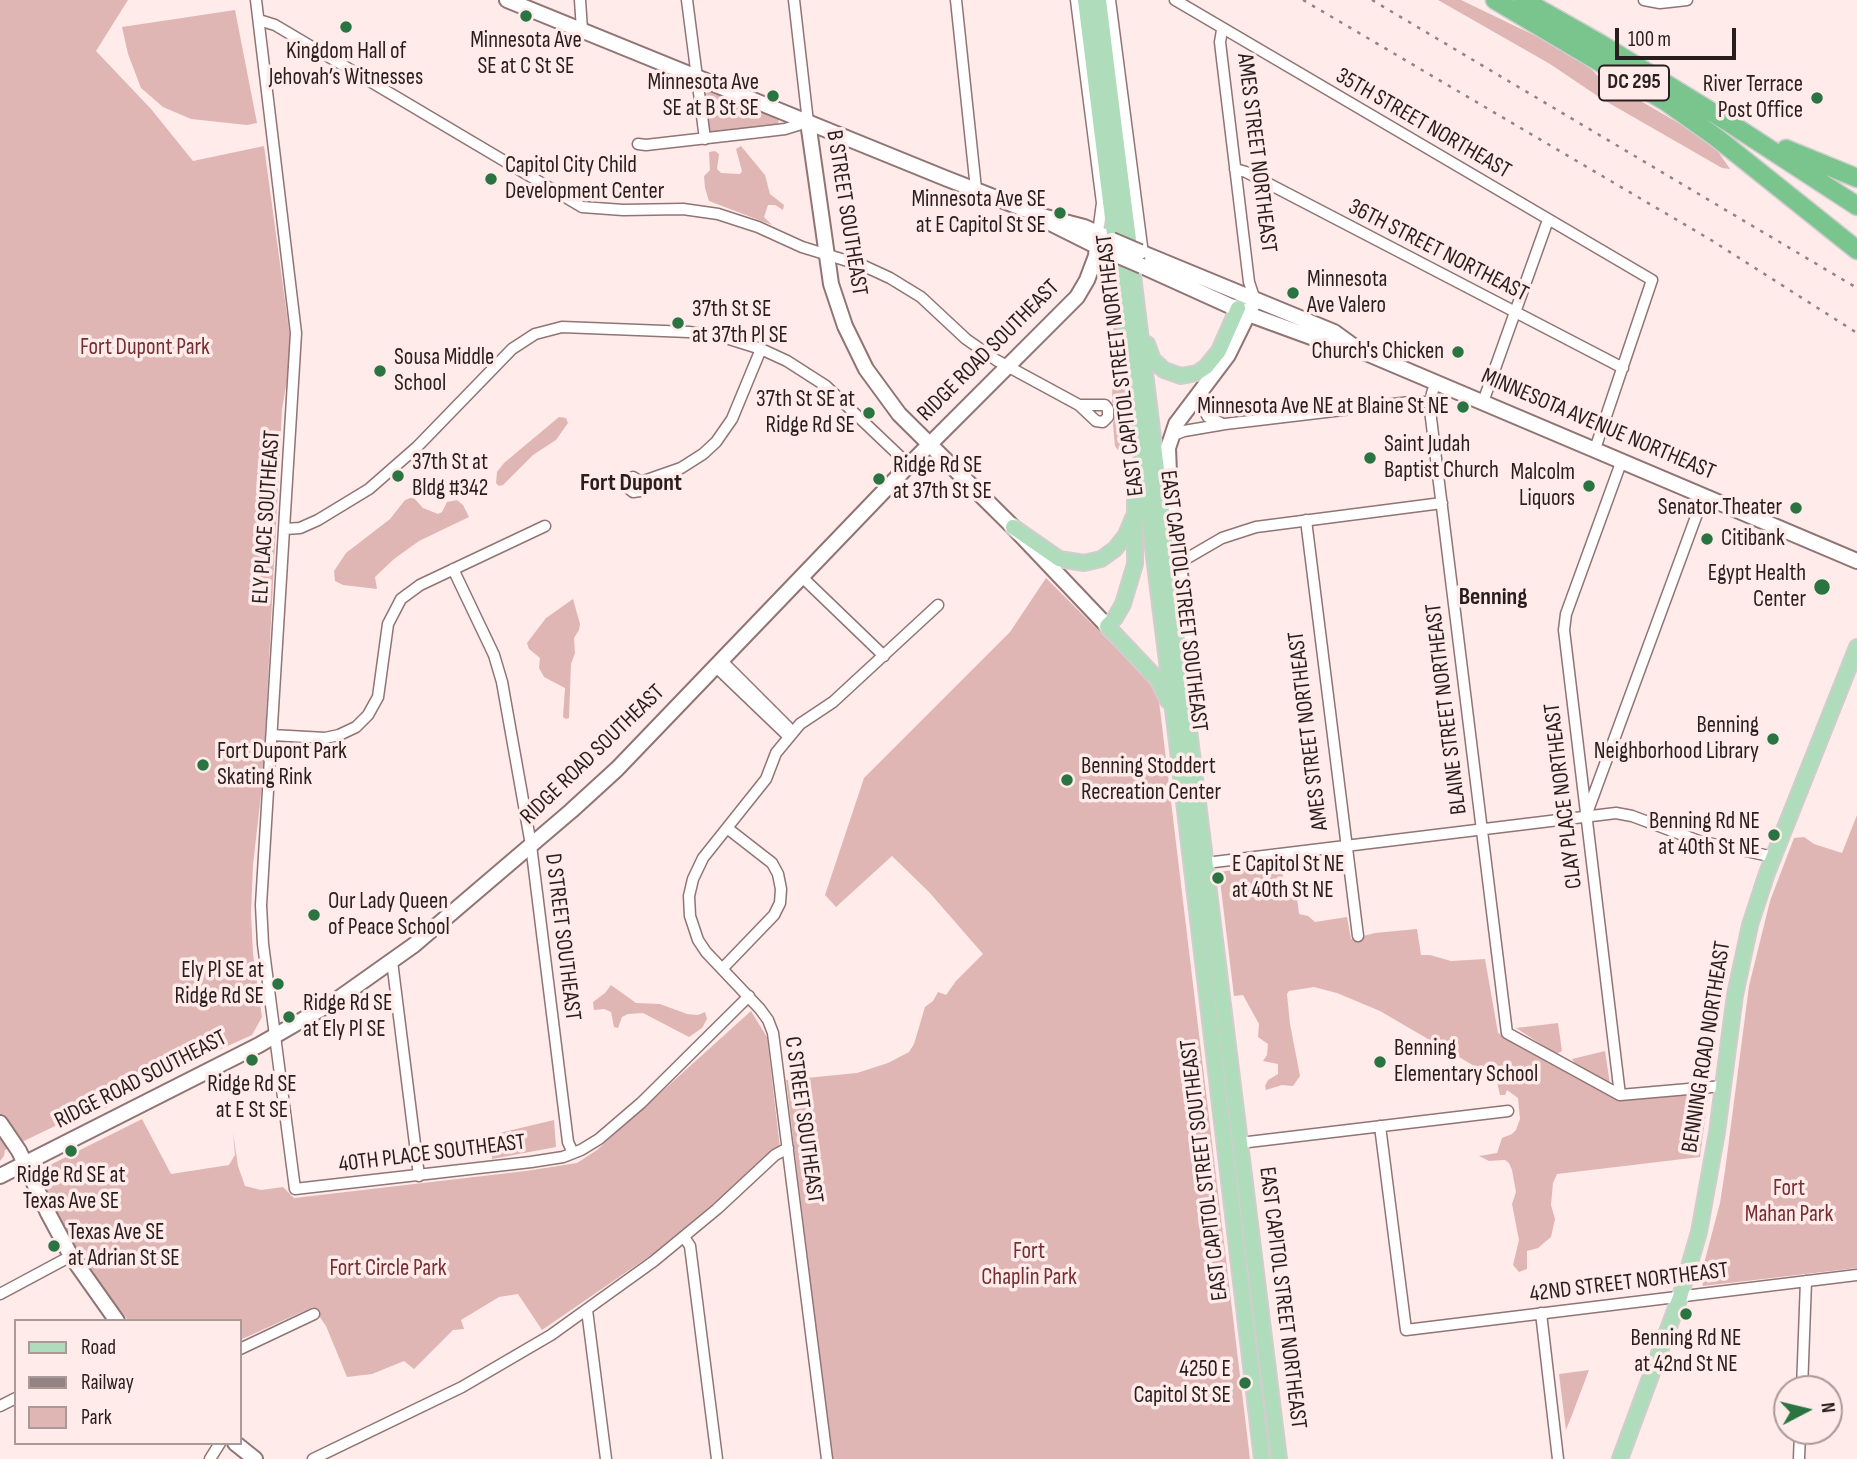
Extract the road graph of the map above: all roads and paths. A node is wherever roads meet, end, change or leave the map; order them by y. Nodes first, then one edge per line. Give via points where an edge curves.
1 (256, 0) edge
2 (507, 0) edge
3 (518, 0) edge
4 (580, 0) edge
5 (687, 0) edge
6 (794, 0) edge
7 (956, 0) edge
8 (1076, 0) edge
9 (1085, 0) edge
10 (1099, 0) edge
11 (1110, 0) edge
12 (1175, 0) edge
13 (1495, 0) edge
14 (1523, 0) edge
15 (1533, 0) edge
16 (1644, 0) edge
17 (1687, 0) edge
18 (258, 20) junction
19 (1569, 25) junction
20 (582, 28) junction
21 (1222, 30) junction
22 (696, 74) junction
23 (1679, 92) junction
24 (808, 120) junction
25 (705, 139) junction
26 (638, 144) dead end
27 (1236, 169) junction
28 (1766, 177) junction
29 (1857, 178) edge
30 (976, 190) junction
31 (1857, 206) edge
32 (1548, 220) junction
33 (1857, 234) edge
34 (1098, 240) junction
35 (1857, 250) edge
36 (825, 254) junction
37 (1142, 257) junction
38 (1133, 279) junction
39 (1247, 300) junction
40 (1514, 312) junction
41 (761, 349) junction
42 (1007, 367) junction
43 (1623, 368) junction
44 (1436, 382) junction
45 (1133, 385) junction
46 (1203, 389) junction
47 (1430, 402) junction
48 (1483, 402) junction
49 (1079, 405) dead end
50 (1225, 425) junction
51 (1171, 436) junction
52 (929, 445) junction
53 (1595, 449) junction
54 (1622, 460) junction
55 (909, 465) junction
56 (641, 482) dead end
57 (1704, 495) junction
58 (1136, 496) junction
59 (1442, 503) junction
60 (1306, 520) junction
61 (545, 526) dead end
62 (1013, 527) junction
63 (285, 529) junction
64 (1857, 561) edge
65 (1179, 563) junction
66 (453, 569) junction
67 (802, 577) junction
68 (938, 605) dead end
69 (1107, 626) junction
70 (1857, 647) edge
71 (884, 656) junction
72 (718, 663) junction
73 (1181, 725) junction
74 (272, 735) junction
75 (791, 735) junction
76 (1586, 816) junction
77 (727, 828) junction
78 (1481, 829) junction
79 (531, 845) junction
80 (1346, 845) junction
81 (1774, 857) junction
82 (1206, 863) junction
83 (1358, 936) dead end
84 (392, 961) junction
85 (722, 969) junction
86 (749, 996) junction
87 (275, 1037) junction
88 (1723, 1086) junction
89 (1620, 1095) junction
90 (1508, 1111) dead end
91 (0, 1123) edge
92 (1380, 1126) junction
93 (1240, 1143) junction
94 (788, 1148) junction
95 (573, 1153) junction
96 (24, 1164) junction
97 (0, 1176) edge
98 (419, 1176) junction
99 (295, 1189) joint
100 (684, 1237) junction
101 (71, 1256) junction
102 (1857, 1275) edge
103 (1806, 1281) junction
104 (0, 1294) edge
105 (1680, 1297) junction
106 (587, 1310) junction
107 (1541, 1313) junction
108 (314, 1314) dead end
109 (116, 1319) edge
110 (242, 1348) edge
111 (1803, 1375) edge
112 (238, 1445) edge
113 (603, 1458) edge
114 (255, 1459) edge
115 (313, 1459) edge
116 (717, 1459) edge
117 (827, 1459) edge
118 (1262, 1459) edge
119 (1279, 1459) edge
120 (1558, 1459) edge
121 (1620, 1459) edge

1 - 18 street, ELY PLACE SOUTHEAST
2 - 20 main road
3 - 20 main road
4 - 20 street
5 - 22 street
6 - 24 street, B STREET SOUTHEAST
7 - 30 street
8 - 34 street via 1102,203
9 - 45 main road, EAST CAPITOL STREET SOUTHEAST
10 - 38 main road, EAST CAPITOL STREET NORTHEAST
11 - 37 street, EAST CAPITOL STREET NORTHEAST
12 - 21 street, 35TH STREET NORTHEAST
13 - 28 highway, DC 295 via 1665,101
14 - 19 highway, DC 295
15 - 19 highway
16 - 17 street
18 - 36 street via 275,25 582,207 714,213
18 - 63 street, ELY PLACE SOUTHEAST via 296,333
19 - 23 highway, DC 295
20 - 22 main road, MINNESOTA AVENUE NORTHEAST
21 - 27 street, AMES STREET NORTHEAST
21 - 32 street, 35TH STREET NORTHEAST
22 - 24 main road, MINNESOTA AVENUE NORTHEAST
22 - 25 street
23 - 29 highway via 1790,151
23 - 31 highway, DC 295
24 - 25 street via 785,129
24 - 30 main road, MINNESOTA AVENUE NORTHEAST
24 - 36 main road, B STREET SOUTHEAST
25 - 26 street
27 - 39 street, AMES STREET NORTHEAST
27 - 40 street, 36TH STREET NORTHEAST
28 - 33 highway
28 - 35 highway, DC 295
30 - 34 main road, MINNESOTA AVENUE NORTHEAST
32 - 40 street
32 - 43 street, 35TH STREET NORTHEAST via 1652,280
34 - 37 main road, MINNESOTA AVENUE NORTHEAST, bridge
34 - 42 main road, RIDGE ROAD SOUTHEAST via 1087,280 1077,297
36 - 42 street via 864,266 906,287 966,339
36 - 52 main road, B STREET SOUTHEAST via 837,305 863,365
37 - 39 main road, MINNESOTA AVENUE NORTHEAST
38 - 39 main road via 1153,360 1176,376 1192,375 1206,367
38 - 73 main road, EAST CAPITOL STREET NORTHEAST
39 - 44 main road, MINNESOTA AVENUE NORTHEAST via 1322,341 1359,350
39 - 46 main road, EAST CAPITOL STREET NORTHEAST via 1228,355
40 - 43 street, 36TH STREET NORTHEAST
40 - 48 street
41 - 55 street via 827,386
41 - 56 street via 732,419 716,442 681,468
41 - 63 street via 689,331 579,326 545,330 512,349 377,482 327,516
42 - 49 street
42 - 52 main road, RIDGE ROAD SOUTHEAST
43 - 53 street
44 - 47 street, BLAINE STREET NORTHEAST
44 - 48 main road, MINNESOTA AVENUE NORTHEAST
45 - 58 main road
45 - 73 main road, EAST CAPITOL STREET SOUTHEAST
46 - 50 street via 1208,417
46 - 51 main road, EAST CAPITOL STREET NORTHEAST
47 - 50 street
47 - 59 street, BLAINE STREET NORTHEAST
48 - 53 main road, MINNESOTA AVENUE NORTHEAST
50 - 51 street
51 - 65 main road, EAST CAPITOL STREET NORTHEAST via 1167,461
52 - 55 main road, RIDGE ROAD SOUTHEAST
52 - 62 main road, B STREET SOUTHEAST
53 - 54 main road, MINNESOTA AVENUE NORTHEAST
54 - 57 main road, MINNESOTA AVENUE NORTHEAST
54 - 76 street, CLAY PLACE NORTHEAST via 1564,626
55 - 67 main road, RIDGE ROAD SOUTHEAST
57 - 64 main road, MINNESOTA AVENUE NORTHEAST
57 - 76 street
58 - 62 main road via 1124,538 1110,554 1093,561 1059,559
58 - 69 main road via 1133,575 1121,608
59 - 60 street
59 - 78 street, BLAINE STREET NORTHEAST
60 - 65 street via 1242,530
60 - 80 street, AMES STREET NORTHEAST
61 - 66 street
62 - 69 main road, B STREET SOUTHEAST
63 - 74 street, ELY PLACE SOUTHEAST
65 - 73 main road, EAST CAPITOL STREET NORTHEAST via 1189,651
66 - 74 street via 415,587 395,608 388,624 379,696 361,723 330,737
66 - 79 street, D STREET SOUTHEAST via 499,671
67 - 71 street
67 - 72 main road, RIDGE ROAD SOUTHEAST
68 - 71 street, C STREET SOUTHEAST
69 - 73 main road via 1158,680
70 - 81 main road, BENNING ROAD NORTHEAST
71 - 75 street, C STREET SOUTHEAST
72 - 75 street
72 - 79 main road, RIDGE ROAD SOUTHEAST via 617,769
73 - 82 main road, EAST CAPITOL STREET NORTHEAST
73 - 118 main road, EAST CAPITOL STREET SOUTHEAST
74 - 87 street, ELY PLACE SOUTHEAST via 261,905
75 - 77 street, C STREET SOUTHEAST via 776,753 768,775
76 - 78 street
76 - 81 street via 1627,815 1699,841
76 - 89 street, CLAY PLACE NORTHEAST
77 - 85 street, C STREET SOUTHEAST via 697,868 689,906 698,940
77 - 85 street via 772,863 781,889 774,915
78 - 80 street
78 - 89 street, BLAINE STREET NORTHEAST via 1507,1033
79 - 84 main road, RIDGE ROAD SOUTHEAST
79 - 95 street, D STREET SOUTHEAST
80 - 82 street
80 - 83 street, AMES STREET NORTHEAST
81 - 88 main road, BENNING ROAD NORTHEAST via 1743,953
82 - 93 main road, EAST CAPITOL STREET NORTHEAST
84 - 87 main road, RIDGE ROAD SOUTHEAST
84 - 98 street
85 - 86 street, C STREET SOUTHEAST
86 - 94 street, C STREET SOUTHEAST via 773,1033
86 - 95 street, 40TH PLACE SOUTHEAST via 641,1103 598,1139
87 - 96 main road, RIDGE ROAD SOUTHEAST
87 - 99 street, ELY PLACE SOUTHEAST
88 - 89 street
88 - 105 main road, BENNING ROAD NORTHEAST via 1705,1206
90 - 92 street
91 - 96 main road
92 - 93 street
92 - 107 street, 42ND STREET NORTHEAST via 1405,1330
93 - 119 main road, EAST CAPITOL STREET NORTHEAST
94 - 100 street
94 - 117 street, C STREET SOUTHEAST
95 - 98 street, 40TH PLACE SOUTHEAST
96 - 97 main road, RIDGE ROAD SOUTHEAST
96 - 101 main road
98 - 99 street, 40TH PLACE SOUTHEAST
100 - 106 street
100 - 116 street via 690,1247
101 - 104 street
101 - 109 main road
102 - 103 street, 42ND STREET NORTHEAST
103 - 105 street, 42ND STREET NORTHEAST
103 - 111 street
105 - 107 street, 42ND STREET NORTHEAST
105 - 121 main road, BENNING ROAD NORTHEAST
106 - 113 street
106 - 115 street via 463,1387
107 - 120 street
108 - 110 street
112 - 114 main road

